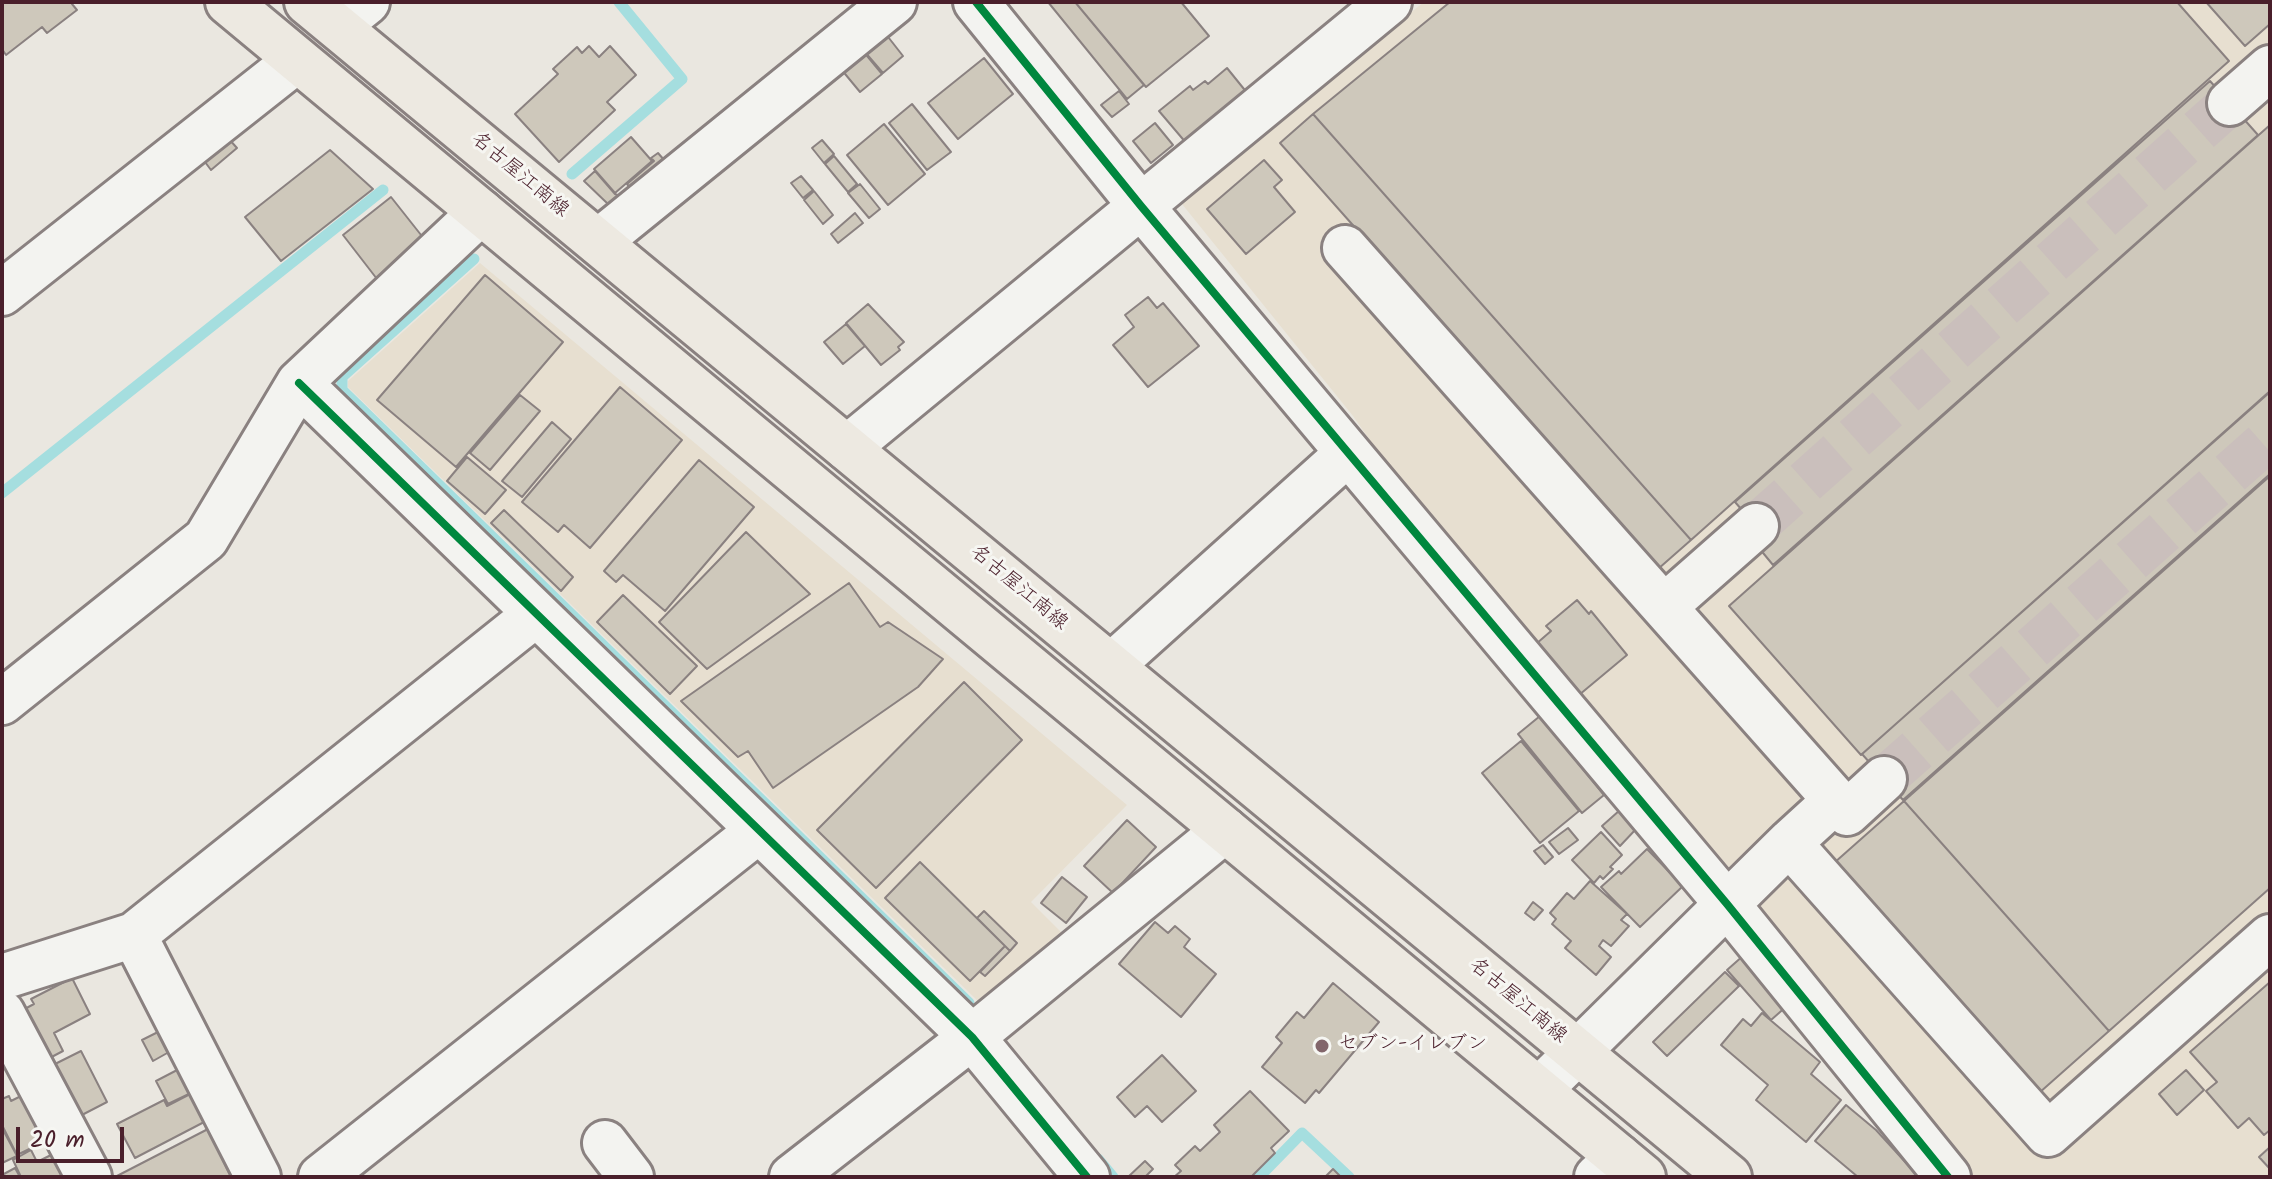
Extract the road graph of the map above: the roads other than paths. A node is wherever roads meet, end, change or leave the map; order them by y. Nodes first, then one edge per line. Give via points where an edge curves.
1 (228, 2) edge
2 (894, 2) edge
3 (976, 2) edge
4 (1389, 2) edge
5 (337, 10) edge
6 (297, 60) junction
7 (2270, 68) edge
8 (2230, 103) tunnel mouth
9 (1141, 206) junction
10 (481, 212) junction
11 (598, 242) junction
12 (1345, 248) dead end
13 (2, 293) edge
14 (299, 383) junction
15 (847, 448) junction
16 (1348, 453) junction
17 (1756, 526) tunnel mouth
18 (1664, 607) junction
19 (536, 614) junction
20 (1111, 666) junction
21 (2, 702) edge
22 (1884, 779) tunnel mouth
23 (1836, 800) junction
24 (1225, 830) junction
25 (758, 831) junction
26 (1789, 843) junction
27 (1727, 904) junction
28 (134, 935) junction
29 (2270, 937) edge
30 (2, 977) edge
31 (2, 1013) edge
32 (972, 1037) junction
33 (1577, 1052) junction
34 (17, 1077) edge
35 (1539, 1090) junction
36 (605, 1143) dead end
37 (1620, 1170) edge
38 (89, 1177) edge
39 (258, 1177) edge
40 (321, 1177) edge
41 (631, 1177) edge
42 (792, 1177) edge
43 (1087, 1177) edge
44 (1729, 1177) edge
45 (1948, 1177) edge

1 - 6 main road
2 - 11 street
3 - 9 street
4 - 9 street
5 - 11 main road, 名古屋江南線
6 - 10 main road
6 - 13 street
7 - 8 street
9 - 15 street
9 - 16 street
10 - 14 street
10 - 24 main road
11 - 15 main road, 名古屋江南線
12 - 18 street
14 - 19 street
14 - 21 street via 206,539
15 - 20 main road, 名古屋江南線
16 - 20 street
16 - 27 street
17 - 18 street
18 - 23 street
19 - 25 street
19 - 28 street
20 - 33 main road, 名古屋江南線
22 - 23 street via 1847,813
23 - 26 street
24 - 32 street
24 - 35 main road
25 - 32 street
25 - 40 street
26 - 27 street
26 - 29 street via 2048,1134
27 - 33 street
27 - 45 street
28 - 30 street
28 - 39 street
31 - 34 street
32 - 42 street
32 - 43 street
33 - 35 street
33 - 44 main road, 名古屋江南線
34 - 38 street
35 - 37 main road
36 - 41 street

